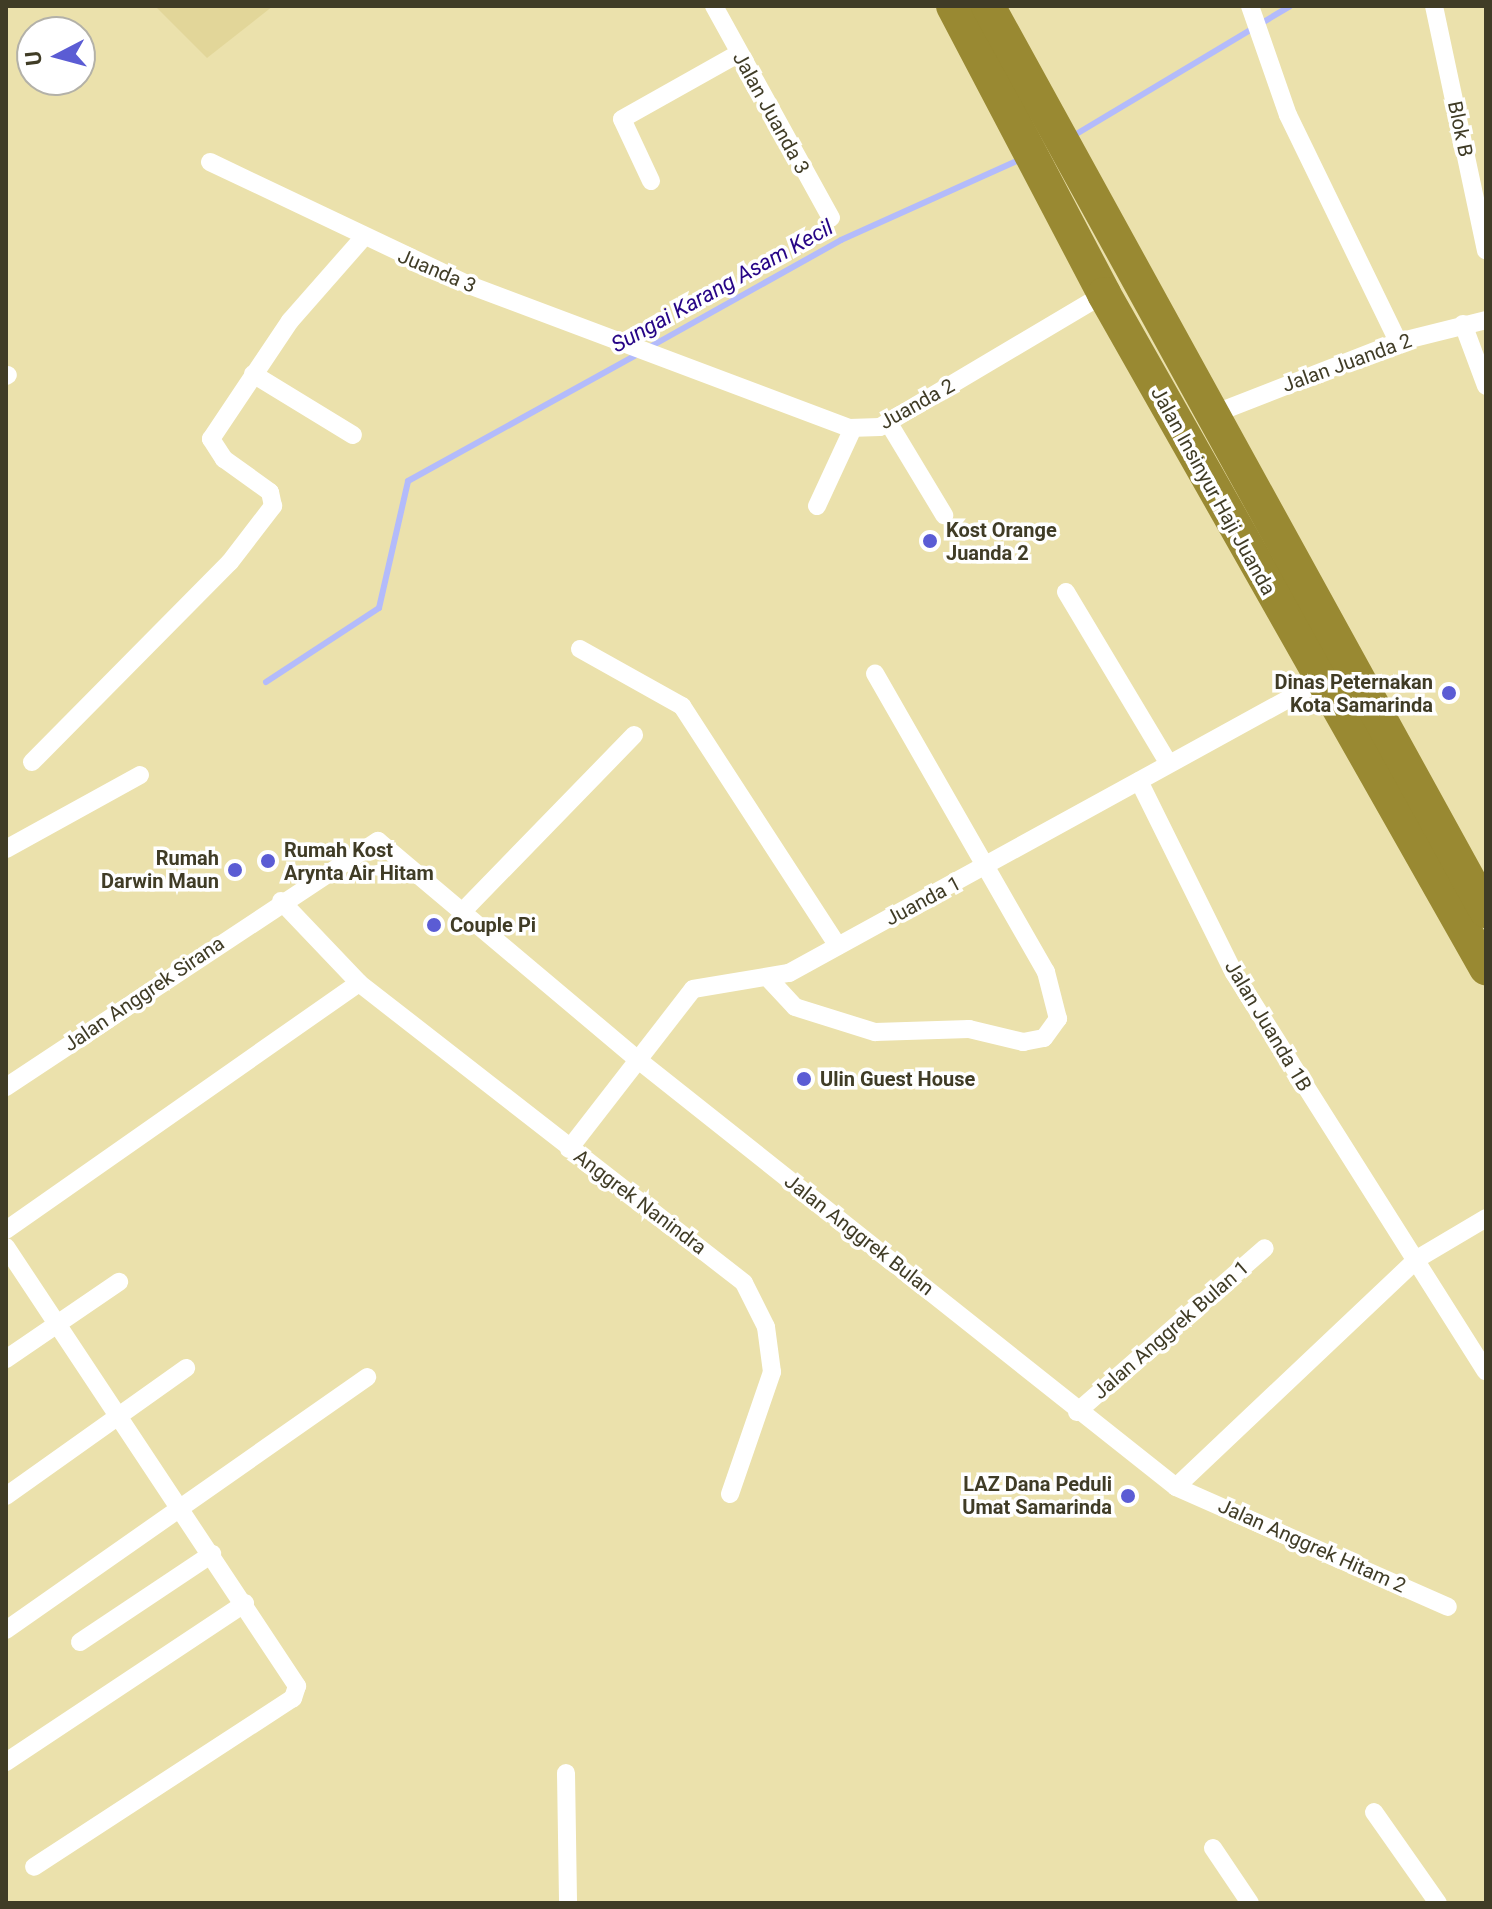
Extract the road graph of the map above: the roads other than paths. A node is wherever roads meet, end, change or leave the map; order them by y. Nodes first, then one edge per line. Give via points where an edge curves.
1 (714, 6) edge
2 (953, 6) edge
3 (988, 6) edge
4 (1434, 6) edge
5 (1253, 15) edge
6 (738, 54) junction
7 (1024, 106) junction
8 (210, 162) dead end
9 (651, 181) dead end
10 (1076, 207) junction
11 (831, 218) dead end
12 (362, 239) junction
13 (1486, 251) edge
14 (1104, 294) junction
15 (1486, 320) edge
16 (1463, 324) junction
17 (1398, 342) junction
18 (672, 358) joint
19 (253, 374) junction
20 (1486, 386) edge
21 (1211, 415) junction
22 (888, 422) junction
23 (853, 428) junction
24 (353, 435) dead end
25 (817, 506) dead end
26 (944, 515) dead end
27 (1066, 592) dead end
28 (580, 649) dead end
29 (875, 673) dead end
30 (1319, 682) junction
31 (634, 735) dead end
32 (1167, 761) junction
33 (32, 762) dead end
34 (140, 775) dead end
35 (1139, 781) junction
36 (6, 849) edge
37 (986, 867) junction
38 (1454, 886) junction
39 (281, 901) junction
40 (464, 910) junction
41 (1486, 911) edge
42 (838, 946) junction
43 (1486, 968) edge
44 (769, 979) junction
45 (359, 983) junction
46 (637, 1059) junction
47 (6, 1087) edge
48 (569, 1149) junction
49 (1486, 1218) edge
50 (6, 1230) edge
51 (6, 1247) edge
52 (1265, 1248) dead end
53 (1417, 1259) junction
54 (119, 1282) dead end
55 (58, 1324) junction
56 (6, 1359) edge
57 (186, 1368) dead end
58 (1486, 1371) edge
59 (367, 1377) dead end
60 (1077, 1412) junction
61 (120, 1417) junction
62 (1176, 1487) junction
63 (730, 1494) dead end
64 (6, 1496) edge
65 (184, 1511) junction
66 (212, 1554) junction
67 (245, 1603) junction
68 (1448, 1607) dead end
69 (6, 1630) edge
70 (80, 1642) dead end
71 (6, 1762) edge
72 (566, 1773) dead end
73 (1374, 1812) dead end
74 (1213, 1848) dead end
75 (34, 1867) dead end
76 (568, 1903) edge
77 (1250, 1903) edge
78 (1438, 1903) edge

1 - 6 street, Jalan Juanda 3
2 - 7 highway, Jalan Insinyur Haji Juanda
3 - 7 highway, Jalan Insinyur Haji Juanda
4 - 13 street, Blok B
5 - 17 street via 1288,115
6 - 9 street via 622,119
6 - 11 street, Jalan Juanda 3
7 - 10 highway, Jalan Insinyur Haji Juanda
8 - 12 street, Juanda 3
10 - 14 highway, Jalan Insinyur Haji Juanda
10 - 21 highway, Jalan Insinyur Haji Juanda
12 - 18 street, Juanda 3 via 597,334
12 - 19 street
14 - 22 street, Juanda 2
14 - 30 highway, Jalan Insinyur Haji Juanda
15 - 16 street, Jalan Juanda 2
16 - 17 street, Jalan Juanda 2
16 - 20 street
17 - 21 street, Jalan Juanda 2
18 - 23 street, Juanda 2
19 - 24 street
19 - 33 street via 211,439 224,459 270,492 273,506 230,562
21 - 38 highway, Jalan Insinyur Haji Juanda
22 - 23 street, Juanda 2
22 - 26 street
23 - 25 street
27 - 32 street
28 - 42 street via 682,706
29 - 37 street
30 - 32 street, Juanda 1
30 - 38 highway, Jalan Insinyur Haji Juanda
31 - 40 street
32 - 35 street, Juanda 1
34 - 36 street
35 - 37 street, Juanda 1
35 - 53 street, Jalan Juanda 1B via 1234,973
37 - 42 street, Juanda 1
37 - 44 street via 1046,972 1058,1019 1044,1038 833,1024 795,1007
38 - 41 highway, Jalan Insinyur Haji Juanda
38 - 43 highway, Jalan Insinyur Haji Juanda
39 - 40 street, Jalan Anggrek Bulan via 376,840
39 - 45 street, Anggrek Nanindra
39 - 47 street, Jalan Anggrek Sirana
40 - 46 street, Jalan Anggrek Bulan
42 - 44 street, Juanda 1
44 - 46 street, Juanda 1 via 699,985
45 - 48 street, Anggrek Nanindra
45 - 50 street
46 - 48 street, Juanda 1
46 - 60 street, Jalan Anggrek Bulan
48 - 63 street, Anggrek Nanindra via 737,1276 761,1313 772,1372
49 - 53 street
51 - 55 street
52 - 60 street, Jalan Anggrek Bulan 1
53 - 58 street, Jalan Juanda 1B
53 - 62 street
54 - 55 street
55 - 56 street
55 - 61 street
57 - 61 street
59 - 65 street
60 - 62 street, Jalan Anggrek Bulan
61 - 64 street
61 - 65 street
62 - 68 street, Jalan Anggrek Hitam 2
65 - 66 street
65 - 69 street
66 - 67 street
66 - 70 street
67 - 71 street
67 - 75 street via 295,1681 293,1698
72 - 76 street
73 - 78 street
74 - 77 street

